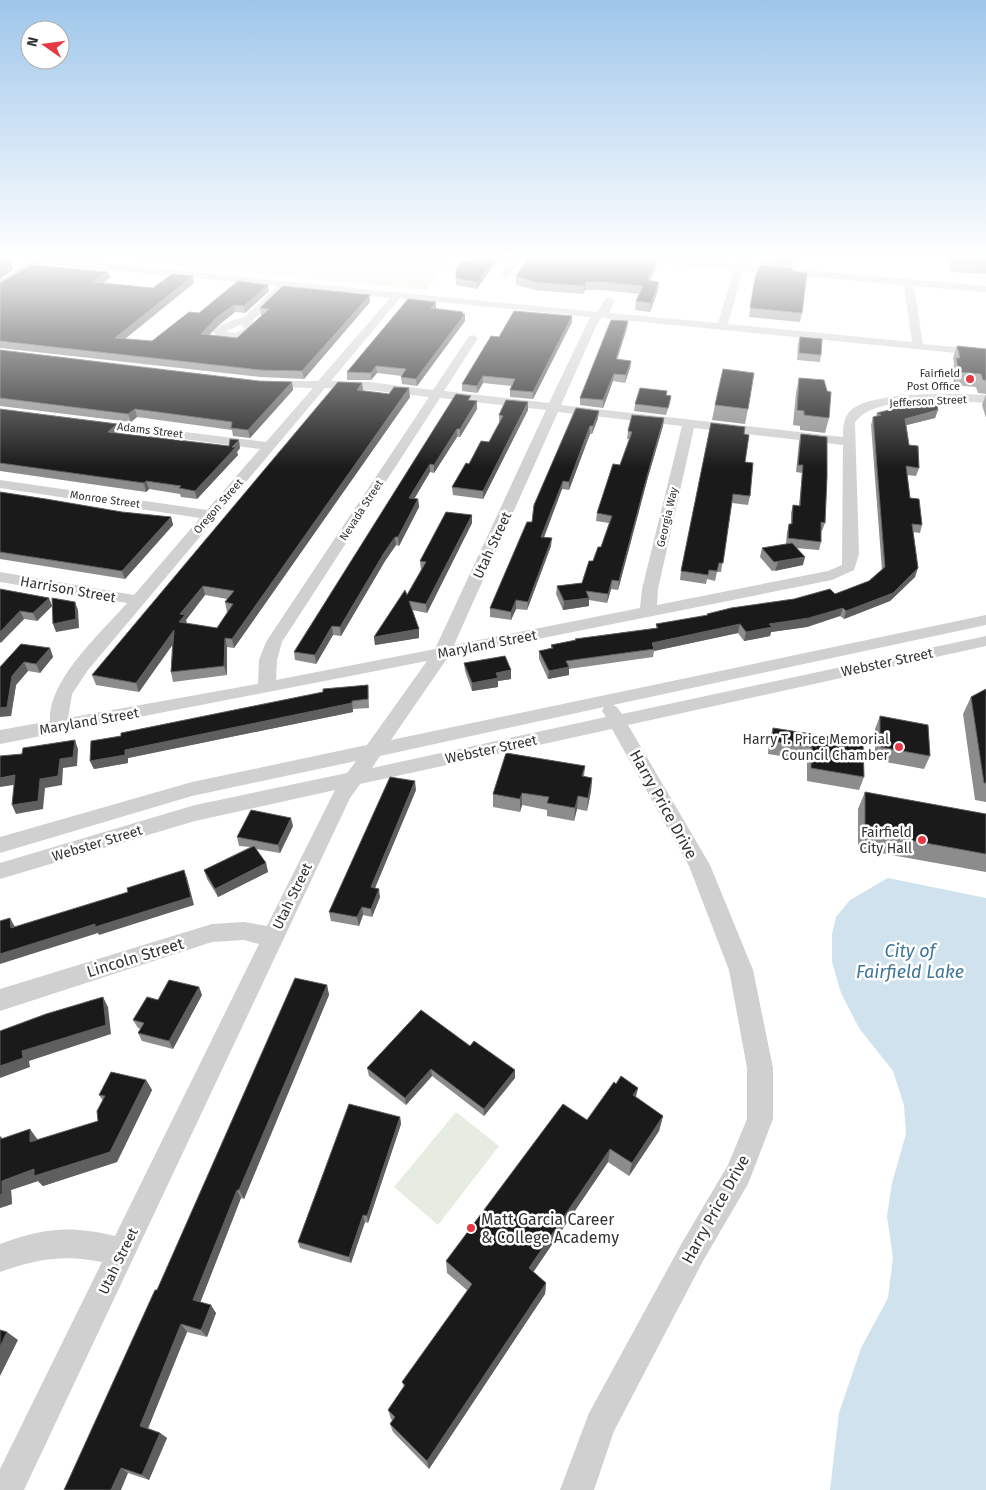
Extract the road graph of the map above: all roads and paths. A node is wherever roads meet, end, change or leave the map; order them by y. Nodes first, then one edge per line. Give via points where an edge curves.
1 (369, 329) edge
2 (589, 329) edge
3 (738, 329) edge
4 (916, 329) edge
5 (474, 338) dead end
6 (918, 346) junction
7 (986, 353) edge
8 (251, 382) edge
9 (321, 385) junction
10 (437, 395) junction
11 (986, 399) edge
12 (554, 408) junction
13 (76, 421) edge
14 (689, 423) junction
15 (849, 442) junction
16 (270, 446) junction
17 (0, 484) edge
18 (211, 515) junction
19 (0, 577) edge
20 (137, 600) junction
21 (648, 612) junction
22 (986, 620) edge
23 (986, 641) edge
24 (442, 653) junction
25 (267, 688) junction
26 (612, 711) junction
27 (58, 726) junction
28 (0, 737) edge
29 (375, 750) junction
30 (353, 780) junction
31 (0, 845) edge
32 (0, 872) edge
33 (272, 937) junction
34 (0, 1000) edge
35 (122, 1252) junction
36 (0, 1258) edge
37 (6, 1490) edge
38 (577, 1490) edge

1 - 9 street, Oregon Street
2 - 12 street, Utah Street
3 - 6 street
4 - 6 street
5 - 10 street, Nevada Street
6 - 7 street
8 - 9 street
9 - 10 street via 369,386
9 - 16 street, Oregon Street
10 - 12 street
10 - 25 street, Nevada Street via 274,642 268,660
11 - 15 street, Jefferson Street via 917,399 866,407 856,412 849,423
12 - 14 street
12 - 24 street, Utah Street
13 - 16 street, Adams Street
14 - 15 street
14 - 21 street, Georgia Way via 650,589
15 - 21 street, Maryland Street via 852,498 848,567 832,575
16 - 18 street, Oregon Street
17 - 18 street, Monroe Street
18 - 20 street, Oregon Street
19 - 20 street, Harrison Street
20 - 27 street, Oregon Street via 64,692 57,708
21 - 24 street, Maryland Street
22 - 26 street, Webster Street
23 - 26 street, Webster Street
24 - 25 street, Maryland Street
24 - 29 street, Utah Street
25 - 27 street, Maryland Street
26 - 29 street, Webster Street
26 - 30 street, Webster Street
26 - 38 street, Harry Price Drive via 699,865 741,970 760,1068 760,1119 738,1174 600,1424
27 - 28 street, Maryland Street
29 - 30 street, Utah Street
29 - 31 street, Webster Street via 192,789
30 - 32 street, Webster Street via 195,813
30 - 33 street, Utah Street via 342,795
33 - 34 street, Lincoln Street via 244,931 212,933
33 - 35 street, Utah Street
35 - 36 street via 67,1241 41,1243
35 - 37 street, Utah Street

